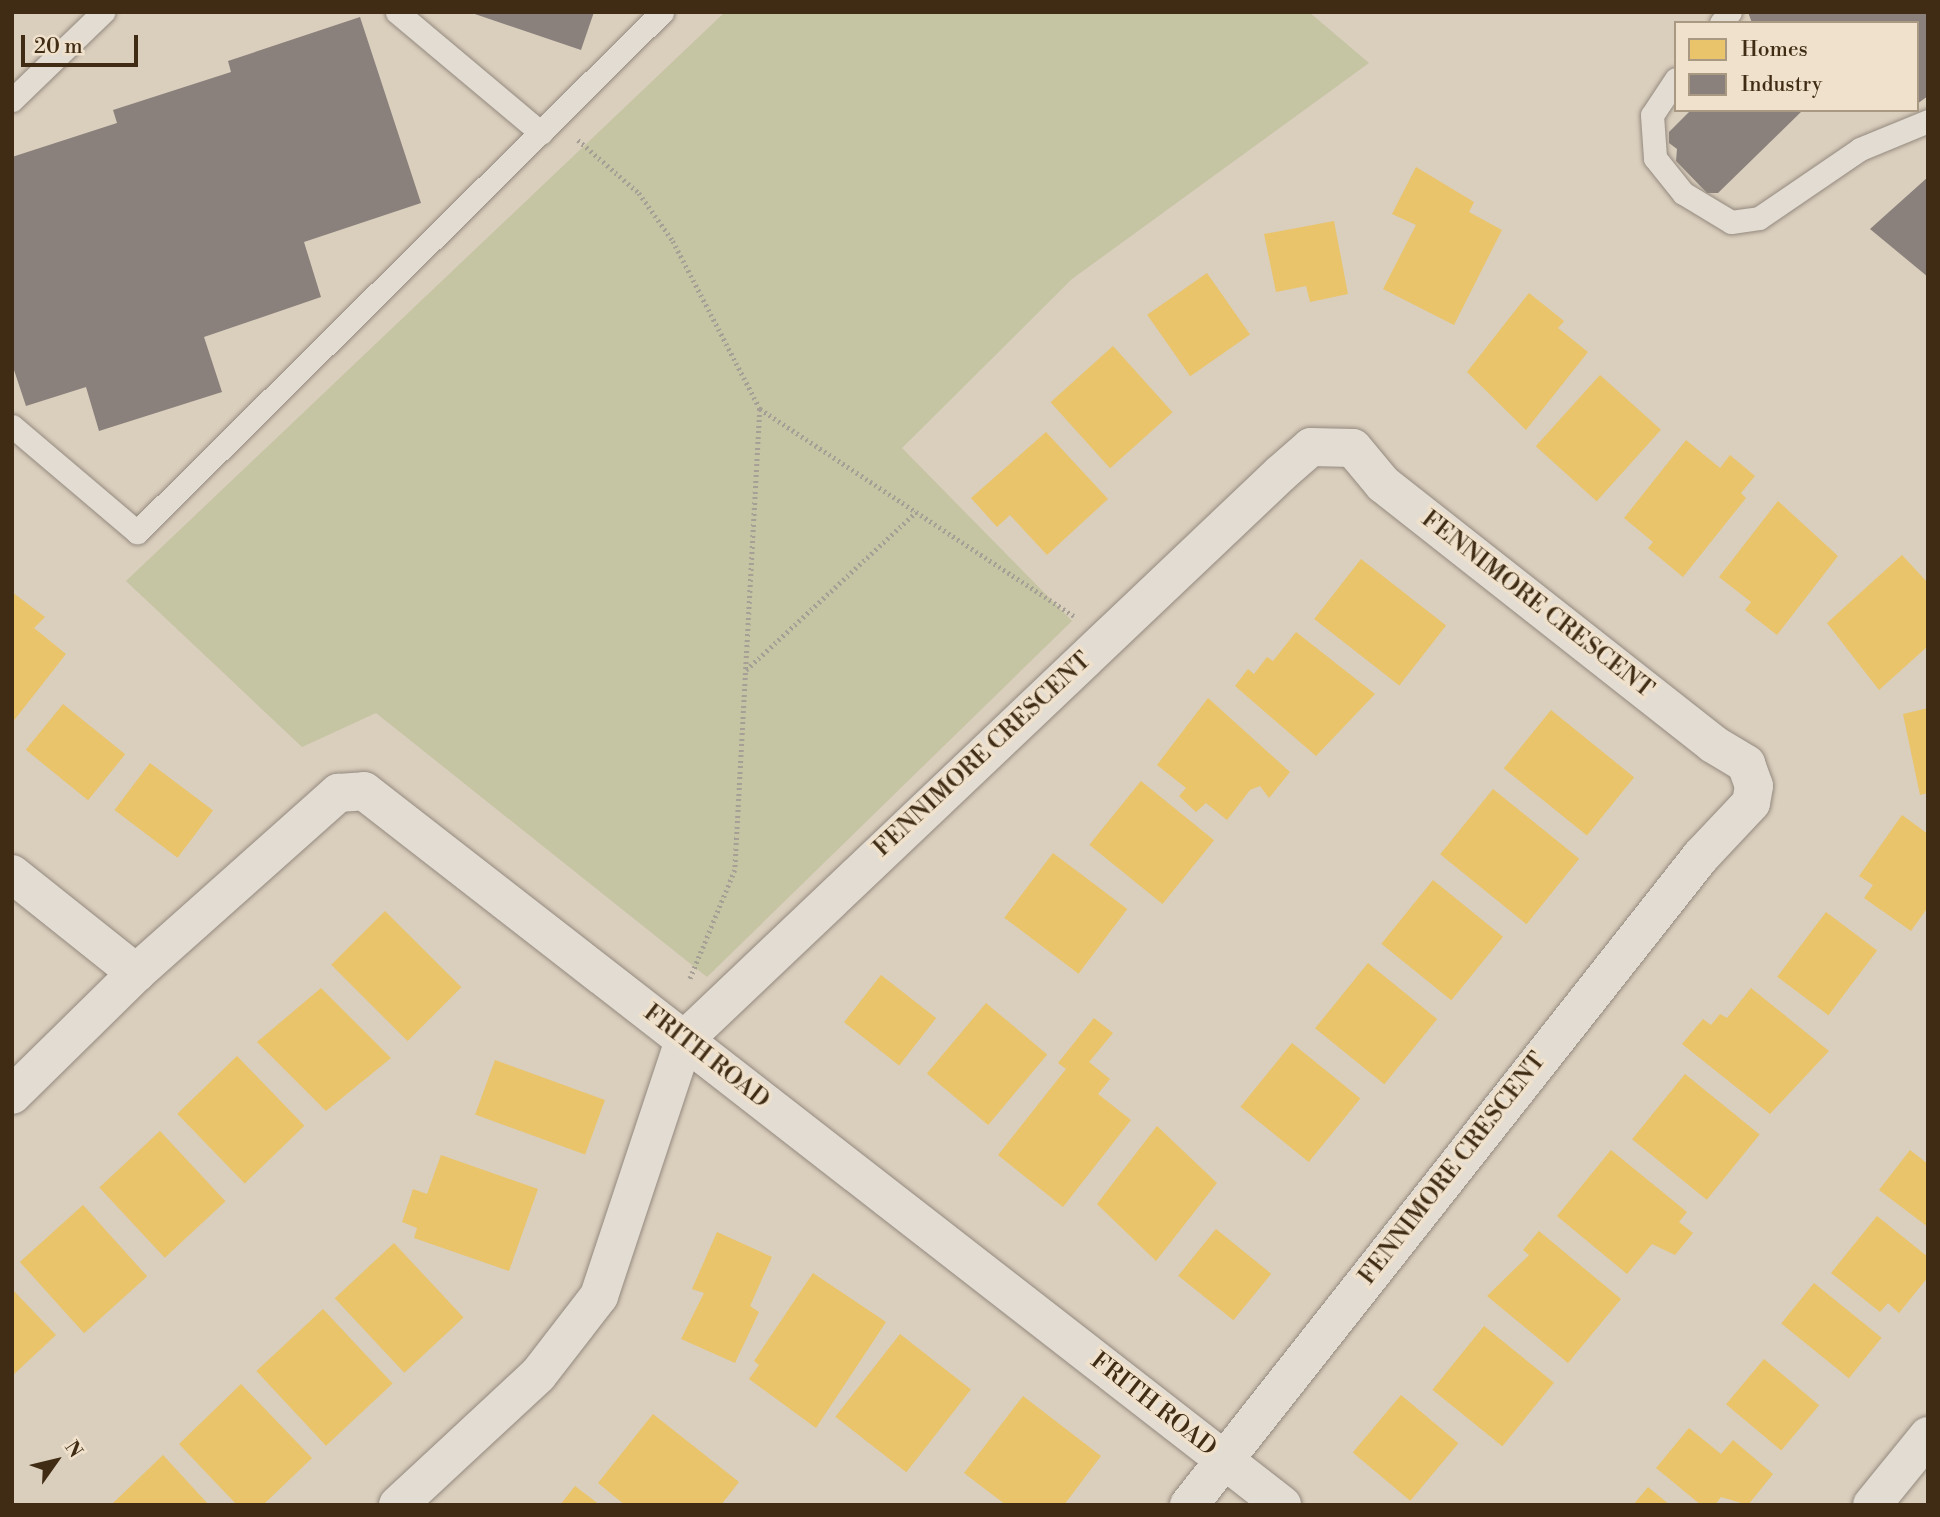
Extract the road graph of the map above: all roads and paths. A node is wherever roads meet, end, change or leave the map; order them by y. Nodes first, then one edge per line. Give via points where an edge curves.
1 (103, 12) edge
2 (397, 12) edge
3 (662, 12) edge
4 (1674, 82) edge
5 (12, 100) edge
6 (1928, 121) edge
7 (570, 132) dead end
8 (541, 133) junction
9 (760, 410) junction
10 (12, 426) edge
11 (916, 512) junction
12 (1107, 638) junction
13 (746, 670) junction
14 (12, 874) edge
15 (136, 972) junction
16 (684, 1040) junction
17 (12, 1095) edge
18 (1928, 1436) edge
19 (1222, 1459) junction
20 (398, 1505) edge
21 (1189, 1505) edge
22 (1282, 1505) edge
23 (1872, 1505) edge

1 - 5 lane
2 - 8 lane
3 - 8 lane
4 - 6 lane via 1652,115 1655,158 1683,193 1731,222 1759,218 1860,149
7 - 9 path via 639,193 673,241
8 - 10 lane via 137,532
9 - 11 path
9 - 13 path
11 - 12 path
11 - 13 path
12 - 16 street, FENNIMORE CRESCENT
12 - 19 street, FENNIMORE CRESCENT via 1311,447 1353,447 1383,484 1753,774 1751,803 1702,856
13 - 16 path via 735,870 691,970
14 - 15 street
15 - 16 street, FRITH ROAD via 338,793 364,791
15 - 17 street, FRITH ROAD
16 - 19 street, FRITH ROAD
16 - 20 street via 599,1296 538,1376
18 - 23 street
19 - 21 street
19 - 22 street, FRITH ROAD

